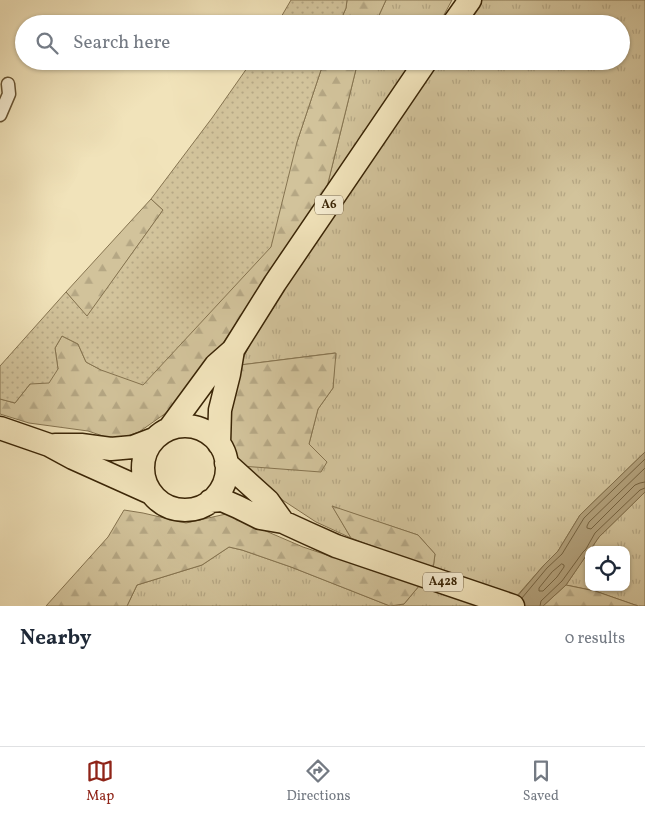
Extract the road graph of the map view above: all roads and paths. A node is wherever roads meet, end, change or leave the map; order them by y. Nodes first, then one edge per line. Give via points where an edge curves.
1 (470, 0) edge
2 (459, 15) edge
3 (420, 70) edge
4 (8, 84) dead end
5 (0, 116) edge
6 (233, 350) junction
7 (0, 428) edge
8 (162, 434) junction
9 (49, 445) junction
10 (223, 453) junction
11 (151, 492) junction
12 (210, 501) junction
13 (284, 522) junction
14 (512, 606) edge

1 - 2 highway
3 - 6 highway, A6
4 - 5 street via 9,94
6 - 8 highway, A6 via 216,365
6 - 10 highway, A6 via 220,410
7 - 9 highway
8 - 9 highway via 133,447 111,449
8 - 10 highway via 183,426 197,428 209,434
8 - 11 highway via 147,448 144,459 145,482
9 - 11 highway
10 - 12 highway via 226,477
10 - 13 highway, A428
11 - 12 highway via 168,506 179,509 190,509
12 - 13 highway, A428 via 222,500 260,518
13 - 14 highway, A428 via 336,546

